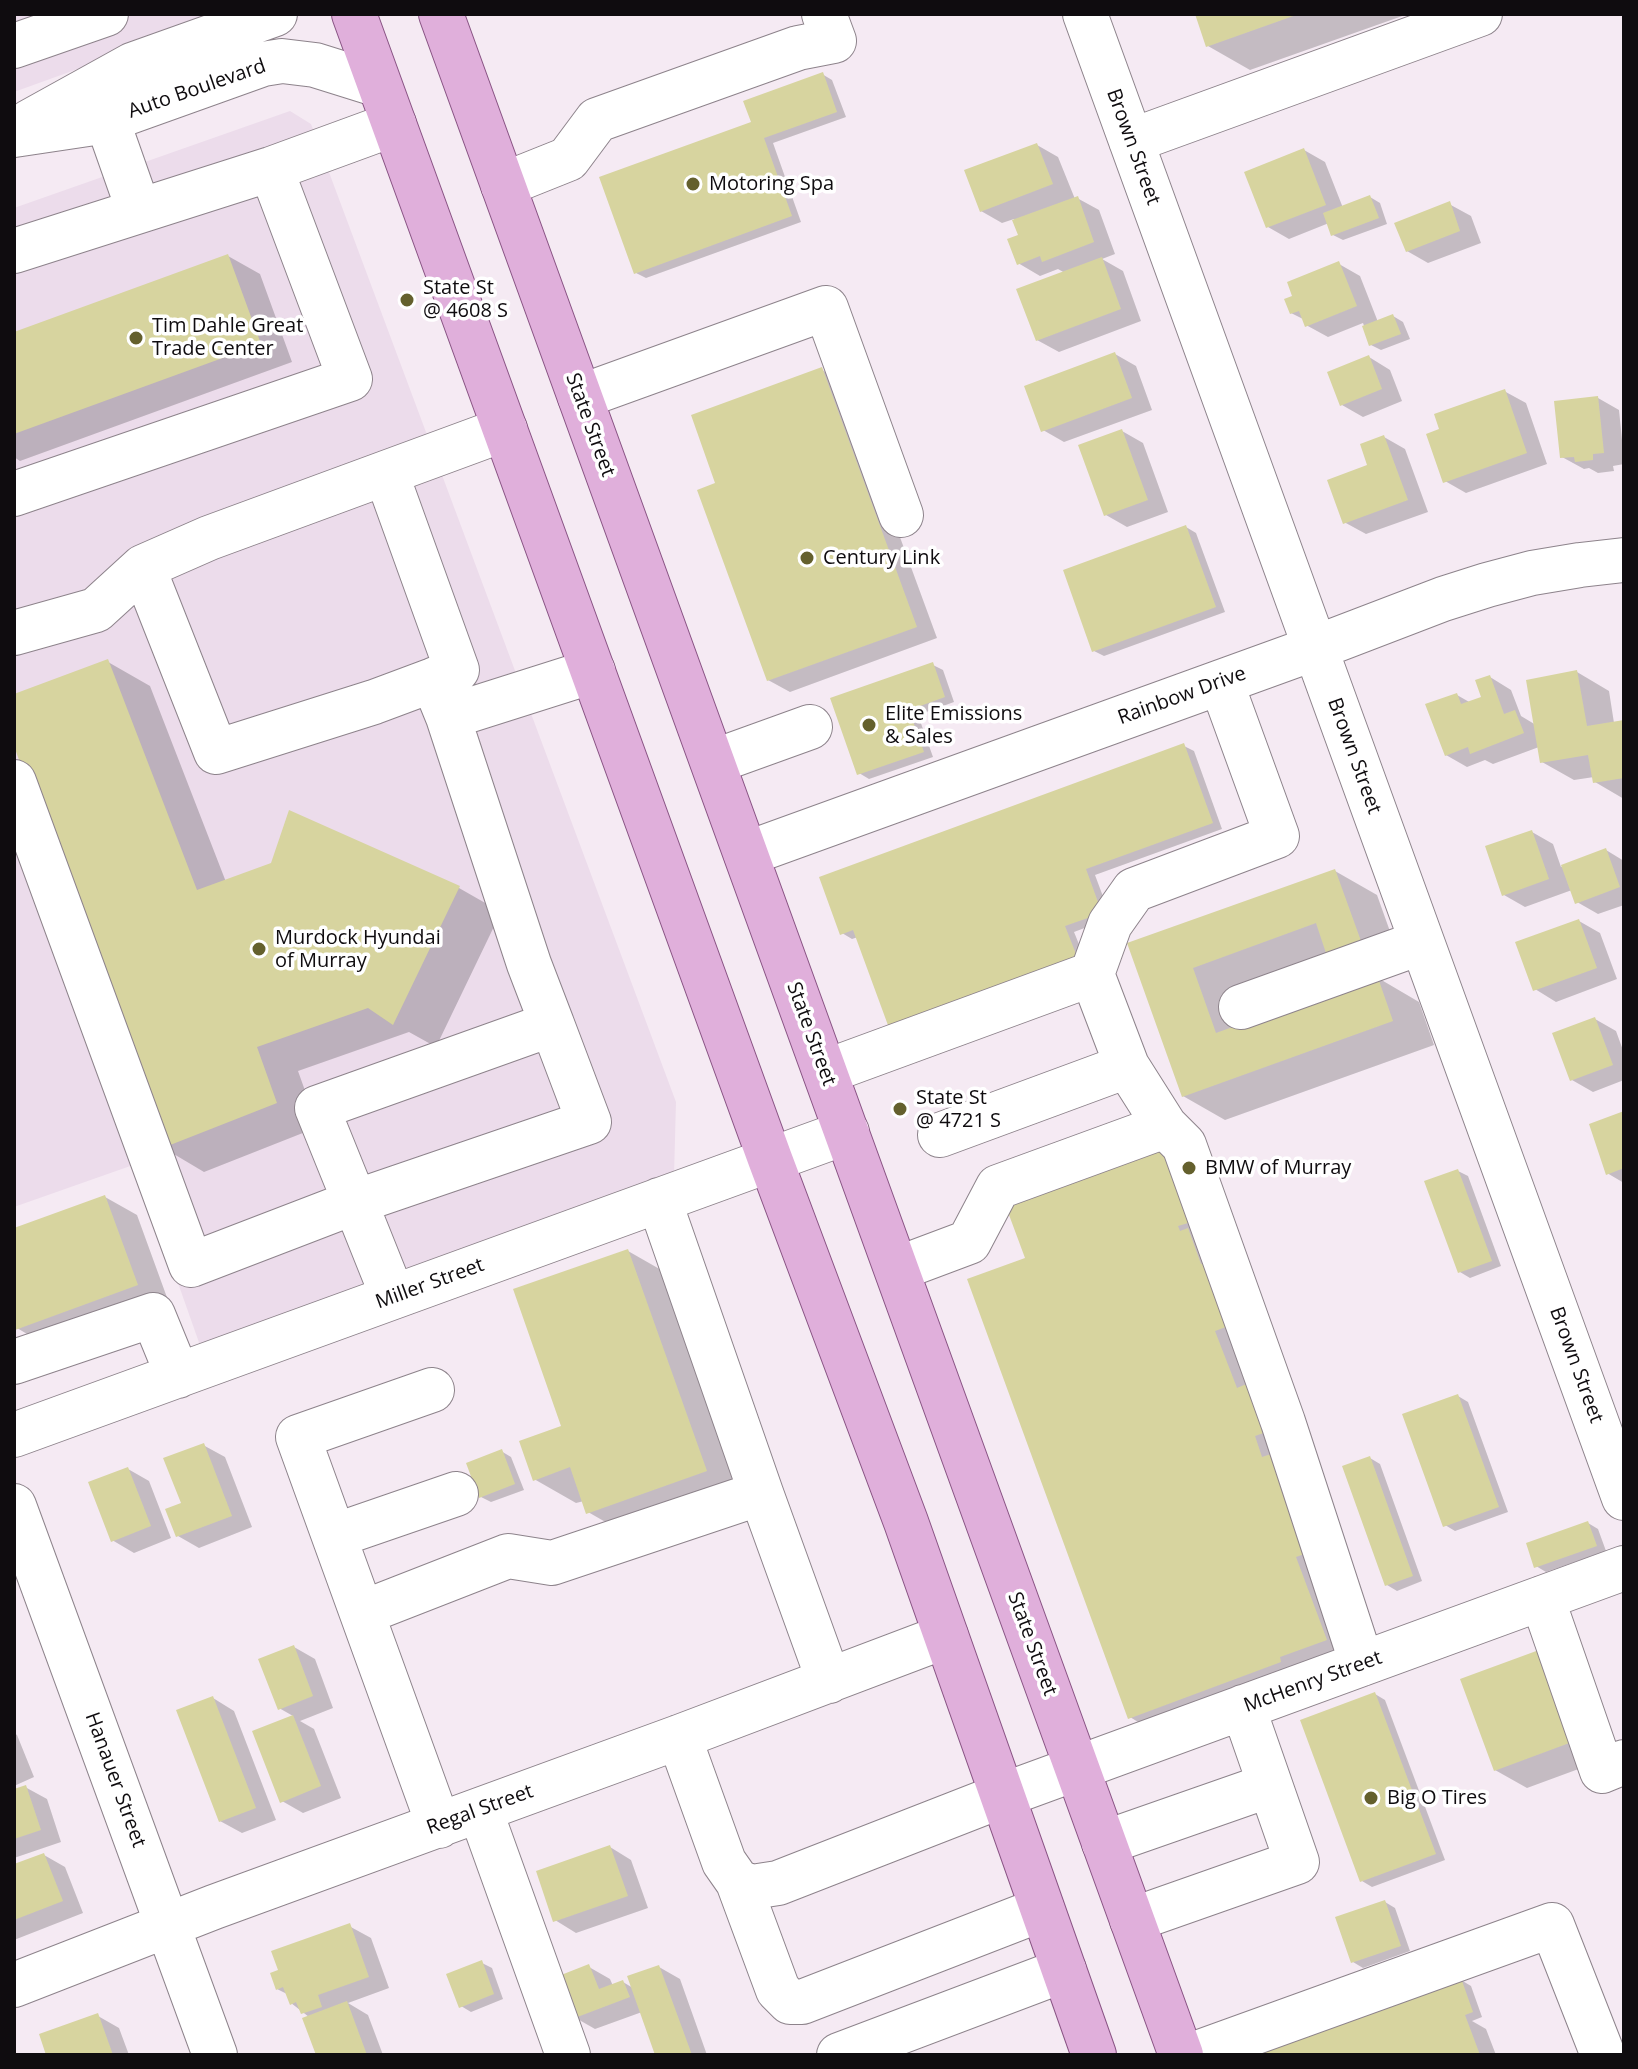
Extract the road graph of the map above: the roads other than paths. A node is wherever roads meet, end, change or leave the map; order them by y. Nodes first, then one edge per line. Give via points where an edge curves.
1 (106, 14) edge
2 (275, 14) edge
3 (354, 14) edge
4 (441, 14) edge
5 (824, 14) edge
6 (1085, 14) edge
7 (1480, 14) edge
8 (14, 46) edge
9 (386, 104) junction
10 (107, 120) junction
11 (14, 133) edge
12 (1131, 141) junction
13 (271, 169) junction
14 (503, 185) junction
15 (139, 211) junction
16 (14, 251) edge
17 (580, 397) junction
18 (505, 429) junction
19 (386, 473) junction
20 (14, 494) edge
21 (901, 515) dead end
22 (1624, 560) edge
23 (143, 567) junction
24 (14, 633) edge
25 (1315, 648) junction
26 (593, 671) junction
27 (1221, 682) junction
28 (440, 699) junction
29 (810, 727) dead end
30 (713, 762) junction
31 (14, 782) edge
32 (746, 854) junction
33 (1422, 942) junction
34 (1092, 974) junction
35 (1241, 1007) dead end
36 (552, 1024) junction
37 (1127, 1066) junction
38 (825, 1072) junction
39 (1165, 1126) junction
40 (847, 1132) junction
41 (940, 1135) dead end
42 (770, 1159) junction
43 (659, 1200) junction
44 (355, 1202) junction
45 (897, 1269) junction
46 (393, 1297) junction
47 (14, 1362) edge
48 (178, 1376) junction
49 (432, 1390) dead end
50 (14, 1435) edge
51 (761, 1493) junction
52 (456, 1494) dead end
53 (1624, 1498) edge
54 (14, 1506) edge
55 (334, 1536) junction
56 (1624, 1568) edge
57 (1542, 1598) junction
58 (362, 1613) junction
59 (946, 1636) junction
60 (1362, 1664) junction
61 (829, 1681) junction
62 (1243, 1707) junction
63 (679, 1737) junction
64 (1624, 1762) edge
65 (1077, 1768) junction
66 (1270, 1785) junction
67 (1001, 1796) junction
68 (480, 1810) junction
69 (439, 1826) junction
70 (1104, 1843) junction
71 (738, 1882) junction
72 (1042, 1909) junction
73 (1132, 1920) junction
74 (169, 1925) junction
75 (1064, 1970) junction
76 (14, 1985) edge
77 (1083, 2052) edge
78 (215, 2055) edge
79 (568, 2055) edge
80 (839, 2055) edge
81 (1181, 2055) edge
82 (1192, 2055) edge
83 (1603, 2055) edge

1 - 8 street
2 - 11 street, Auto Boulevard via 132,65
3 - 9 main road
4 - 14 main road, State Street
5 - 14 street via 834,41 798,48 597,120 568,159
6 - 12 street, Brown Street
7 - 12 street
9 - 10 street, Auto Boulevard via 315,65 282,61
9 - 13 street
9 - 18 main road
10 - 11 street, Auto Boulevard
10 - 15 street
12 - 25 street, Brown Street
13 - 15 street
13 - 20 street via 350,379
14 - 17 main road, State Street
15 - 16 street
17 - 21 street via 826,308
17 - 30 main road, State Street
18 - 19 street
18 - 26 main road
19 - 23 street
19 - 28 street via 457,670
22 - 25 street, Rainbow Drive via 1487,585
23 - 24 street via 96,610
23 - 28 street via 216,752 374,702
25 - 27 street, Rainbow Drive
25 - 33 street, Brown Street
26 - 28 street
26 - 42 main road
27 - 32 street, Rainbow Drive
27 - 34 street via 1277,836 1134,890 1110,924
28 - 36 street
29 - 30 street
30 - 32 main road, State Street
31 - 44 street via 191,1265
32 - 38 main road, State Street
33 - 35 street
33 - 53 street, Brown Street
34 - 37 street
34 - 38 street
36 - 44 street via 317,1108
36 - 44 street via 589,1122
37 - 39 street
37 - 41 street
38 - 40 main road, State Street
39 - 45 street via 998,1187 969,1242
39 - 60 street via 1184,1145
40 - 42 street, Miller Street
40 - 45 main road, State Street
42 - 43 street, Miller Street
42 - 59 main road
43 - 46 street, Miller Street
43 - 51 street
44 - 46 street
45 - 65 main road, State Street
46 - 48 street, Miller Street
47 - 48 street via 153,1315
48 - 50 street, Miller Street
49 - 55 street via 298,1437
51 - 58 street via 552,1563 508,1556
51 - 61 street
52 - 55 street
54 - 74 street, Hanauer Street
55 - 58 street
56 - 57 street, McHenry Street
57 - 60 street, McHenry Street
57 - 64 street via 1602,1771
58 - 69 street
59 - 61 street, Regal Street
59 - 67 main road
60 - 62 street, McHenry Street
61 - 63 street, Regal Street
62 - 65 street, McHenry Street
62 - 66 street
63 - 68 street, Regal Street
63 - 71 street via 724,1862
65 - 67 street, McHenry Street
65 - 70 main road, State Street
66 - 70 street
66 - 73 street via 1297,1862
67 - 71 street, McHenry Street via 778,1883 752,1887
67 - 72 main road
68 - 69 street, Regal Street
68 - 79 street
69 - 74 street, Regal Street
70 - 73 main road, State Street
71 - 72 street via 778,1990 790,2002 802,2002
72 - 75 main road
73 - 81 main road, State Street
74 - 76 street, Regal Street
74 - 78 street, Hanauer Street
75 - 77 main road
75 - 80 street
82 - 83 street via 1552,1925

